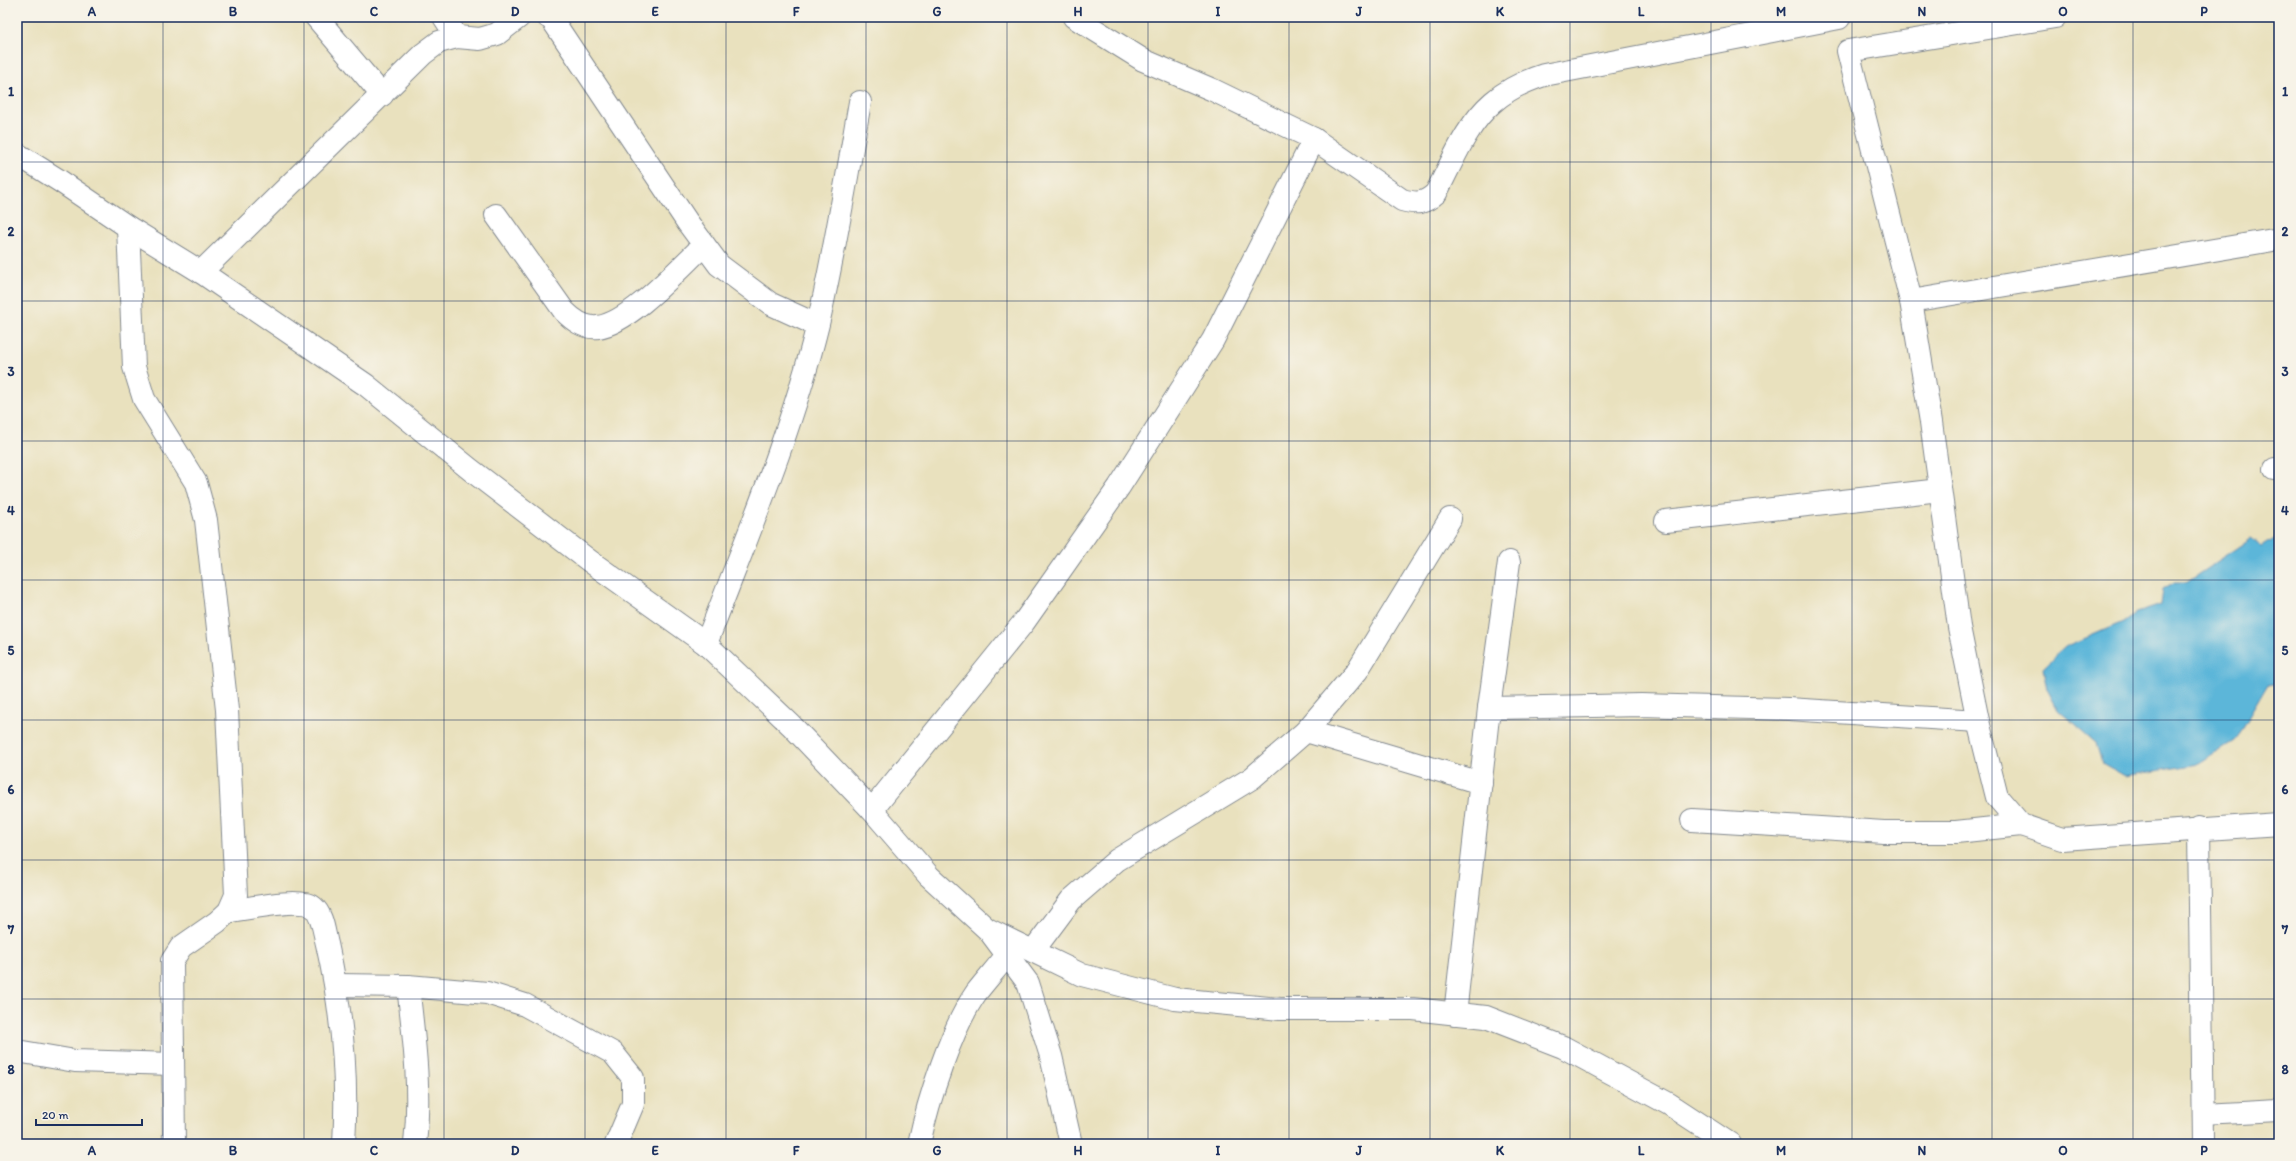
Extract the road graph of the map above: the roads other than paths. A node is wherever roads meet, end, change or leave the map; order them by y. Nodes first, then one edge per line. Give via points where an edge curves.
1 (316, 17) edge
2 (444, 17) edge
3 (519, 17) edge
4 (548, 17) edge
5 (1074, 17) edge
6 (1839, 17) edge
7 (2055, 17) edge
8 (457, 37) junction
9 (1848, 51) junction
10 (382, 94) junction
11 (860, 102) dead end
12 (1314, 139) junction
13 (17, 154) edge
14 (496, 215) dead end
15 (128, 227) junction
16 (2279, 239) edge
17 (704, 245) junction
18 (201, 272) junction
19 (1910, 301) junction
20 (817, 325) junction
21 (1940, 490) junction
22 (1450, 519) dead end
23 (1666, 521) dead end
24 (1509, 562) dead end
25 (706, 644) junction
26 (1489, 708) junction
27 (1978, 721) junction
28 (1306, 731) junction
29 (1481, 783) junction
30 (872, 810) junction
31 (1692, 820) dead end
32 (2279, 824) edge
33 (2021, 825) junction
34 (2199, 828) junction
35 (229, 912) junction
36 (987, 929) junction
37 (1033, 951) junction
38 (1007, 955) junction
39 (337, 985) junction
40 (408, 986) junction
41 (1455, 1014) junction
42 (17, 1051) edge
43 (173, 1064) junction
44 (2279, 1111) edge
45 (2202, 1115) junction
46 (174, 1144) edge
47 (344, 1144) edge
48 (415, 1144) edge
49 (616, 1144) edge
50 (919, 1144) edge
51 (1071, 1144) edge
52 (1730, 1144) edge
53 (2203, 1144) edge

1 - 10 street
2 - 8 street
3 - 8 street via 497,34 480,39
4 - 17 street
5 - 12 street via 1143,60 1213,90
6 - 9 street
6 - 12 street via 1544,75 1519,84 1492,102 1470,130 1436,194 1427,201 1415,204 1402,200
7 - 9 street
8 - 10 street via 439,42 428,50
9 - 19 street
10 - 18 street
11 - 20 street via 839,225
12 - 30 street via 1213,340 1119,488 1024,622
13 - 15 street
14 - 17 street via 564,311 575,323 598,327 620,320
15 - 18 street
15 - 35 street via 134,367 144,399 196,483 206,520 227,710 236,896
16 - 19 street
17 - 20 street via 719,265 771,304
18 - 25 street via 366,386 591,562
19 - 21 street
20 - 25 street via 770,478
21 - 23 street
21 - 27 street via 1960,627
22 - 28 street via 1357,671
24 - 26 street
25 - 30 street via 791,725
26 - 27 street via 1641,705 1788,709
26 - 29 street
27 - 33 street via 1997,797
28 - 29 street
28 - 37 street via 1252,778 1117,860 1071,900
29 - 41 street
30 - 36 street via 929,876
31 - 33 street via 1884,832 1956,832
32 - 34 street
33 - 34 street via 2062,839
34 - 45 street
35 - 39 street via 299,903 313,907 321,919
35 - 43 street via 181,946 172,961
36 - 37 street
36 - 38 street
37 - 41 street via 1082,976 1175,999 1280,1009 1413,1009
38 - 50 street via 976,994 953,1036 924,1117
38 - 51 street via 1028,983 1051,1056
39 - 40 street
39 - 47 street via 344,1050
40 - 48 street via 418,1075
40 - 49 street via 487,993 525,1005 613,1053 633,1078 633,1104
41 - 52 street via 1486,1017 1563,1047 1669,1104
42 - 43 street via 75,1061
43 - 46 street
44 - 45 street
45 - 53 street

